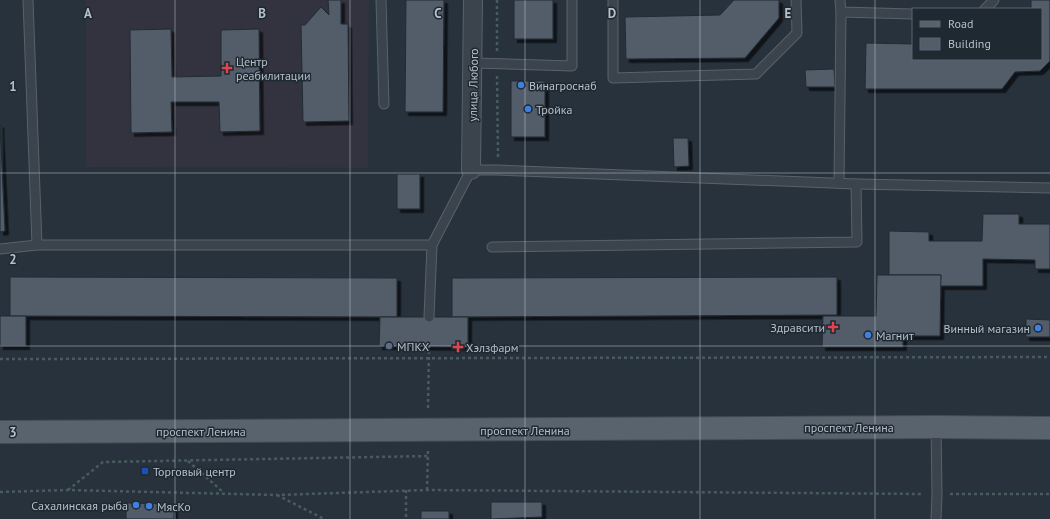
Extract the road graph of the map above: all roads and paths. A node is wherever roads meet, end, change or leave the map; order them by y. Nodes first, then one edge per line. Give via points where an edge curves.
1 (28, 0) edge
2 (381, 0) edge
3 (474, 0) edge
4 (497, 0) edge
5 (572, 0) edge
6 (613, 0) edge
7 (796, 0) edge
8 (840, 0) edge
9 (994, 0) edge
10 (987, 8) edge
11 (841, 12) junction
12 (912, 14) edge
13 (473, 63) junction
14 (497, 64) junction
15 (384, 104) dead end
16 (471, 170) junction
17 (498, 170) junction
18 (839, 183) junction
19 (856, 184) junction
20 (1050, 188) edge
21 (37, 245) junction
22 (432, 245) junction
23 (492, 247) dead end
24 (0, 249) edge
25 (429, 317) dead end
26 (429, 346) dead end
27 (1050, 357) edge
28 (428, 358) junction
29 (0, 359) edge
30 (428, 408) dead end
31 (936, 427) junction
32 (1050, 428) edge
33 (0, 432) edge
34 (428, 447) dead end
35 (428, 456) junction
36 (188, 461) junction
37 (68, 490) junction
38 (406, 490) junction
39 (427, 490) junction
40 (0, 492) edge
41 (224, 494) junction
42 (937, 494) junction
43 (1050, 494) edge
44 (277, 495) junction
45 (324, 519) edge
46 (406, 519) edge
47 (936, 519) edge

1 - 21 lane
2 - 15 lane
3 - 13 street, улица Любого
4 - 14 path
5 - 14 lane via 572,66
6 - 7 lane via 614,78 756,74 797,33
8 - 11 lane
9 - 10 lane
11 - 12 lane
11 - 18 lane
13 - 14 lane
13 - 16 street, улица Любого
14 - 17 path
16 - 17 lane
16 - 22 lane
17 - 18 lane
18 - 19 lane
19 - 20 lane
19 - 23 lane via 857,242
21 - 22 lane
21 - 24 lane
22 - 25 lane
26 - 28 path
27 - 28 path
28 - 29 path
28 - 30 path
31 - 32 main road, проспект Ленина
31 - 33 main road, проспект Ленина
31 - 42 lane
34 - 35 path
35 - 36 path
35 - 39 path
36 - 37 path via 104,462
36 - 41 path
37 - 40 path
37 - 41 path
38 - 39 path
38 - 44 path
38 - 46 path
39 - 42 path
41 - 44 path
42 - 43 path
42 - 47 lane
44 - 45 path

